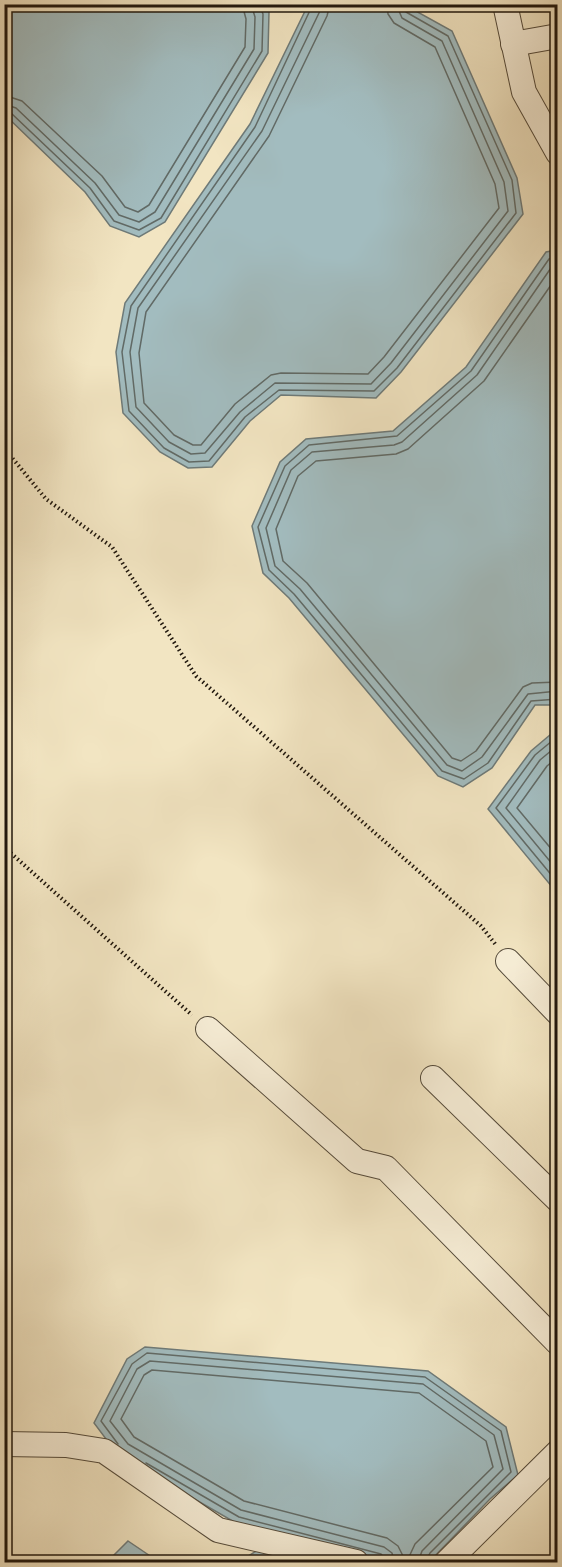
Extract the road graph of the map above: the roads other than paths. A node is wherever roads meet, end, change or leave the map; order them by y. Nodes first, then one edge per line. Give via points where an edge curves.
1 (505, 4) edge
2 (558, 36) edge
3 (513, 44) junction
4 (558, 153) edge
5 (508, 961) road end
6 (558, 1013) edge
7 (208, 1029) road end
8 (433, 1078) dead end
9 (558, 1200) edge
10 (558, 1343) edge
11 (4, 1444) edge
12 (558, 1452) edge
13 (356, 1563) edge
14 (447, 1563) edge

1 - 3 street
2 - 3 street
3 - 4 street via 524,92
5 - 6 street
7 - 10 street via 357,1161 386,1168
8 - 9 street
11 - 13 street via 66,1445 104,1451 218,1530
12 - 14 street

